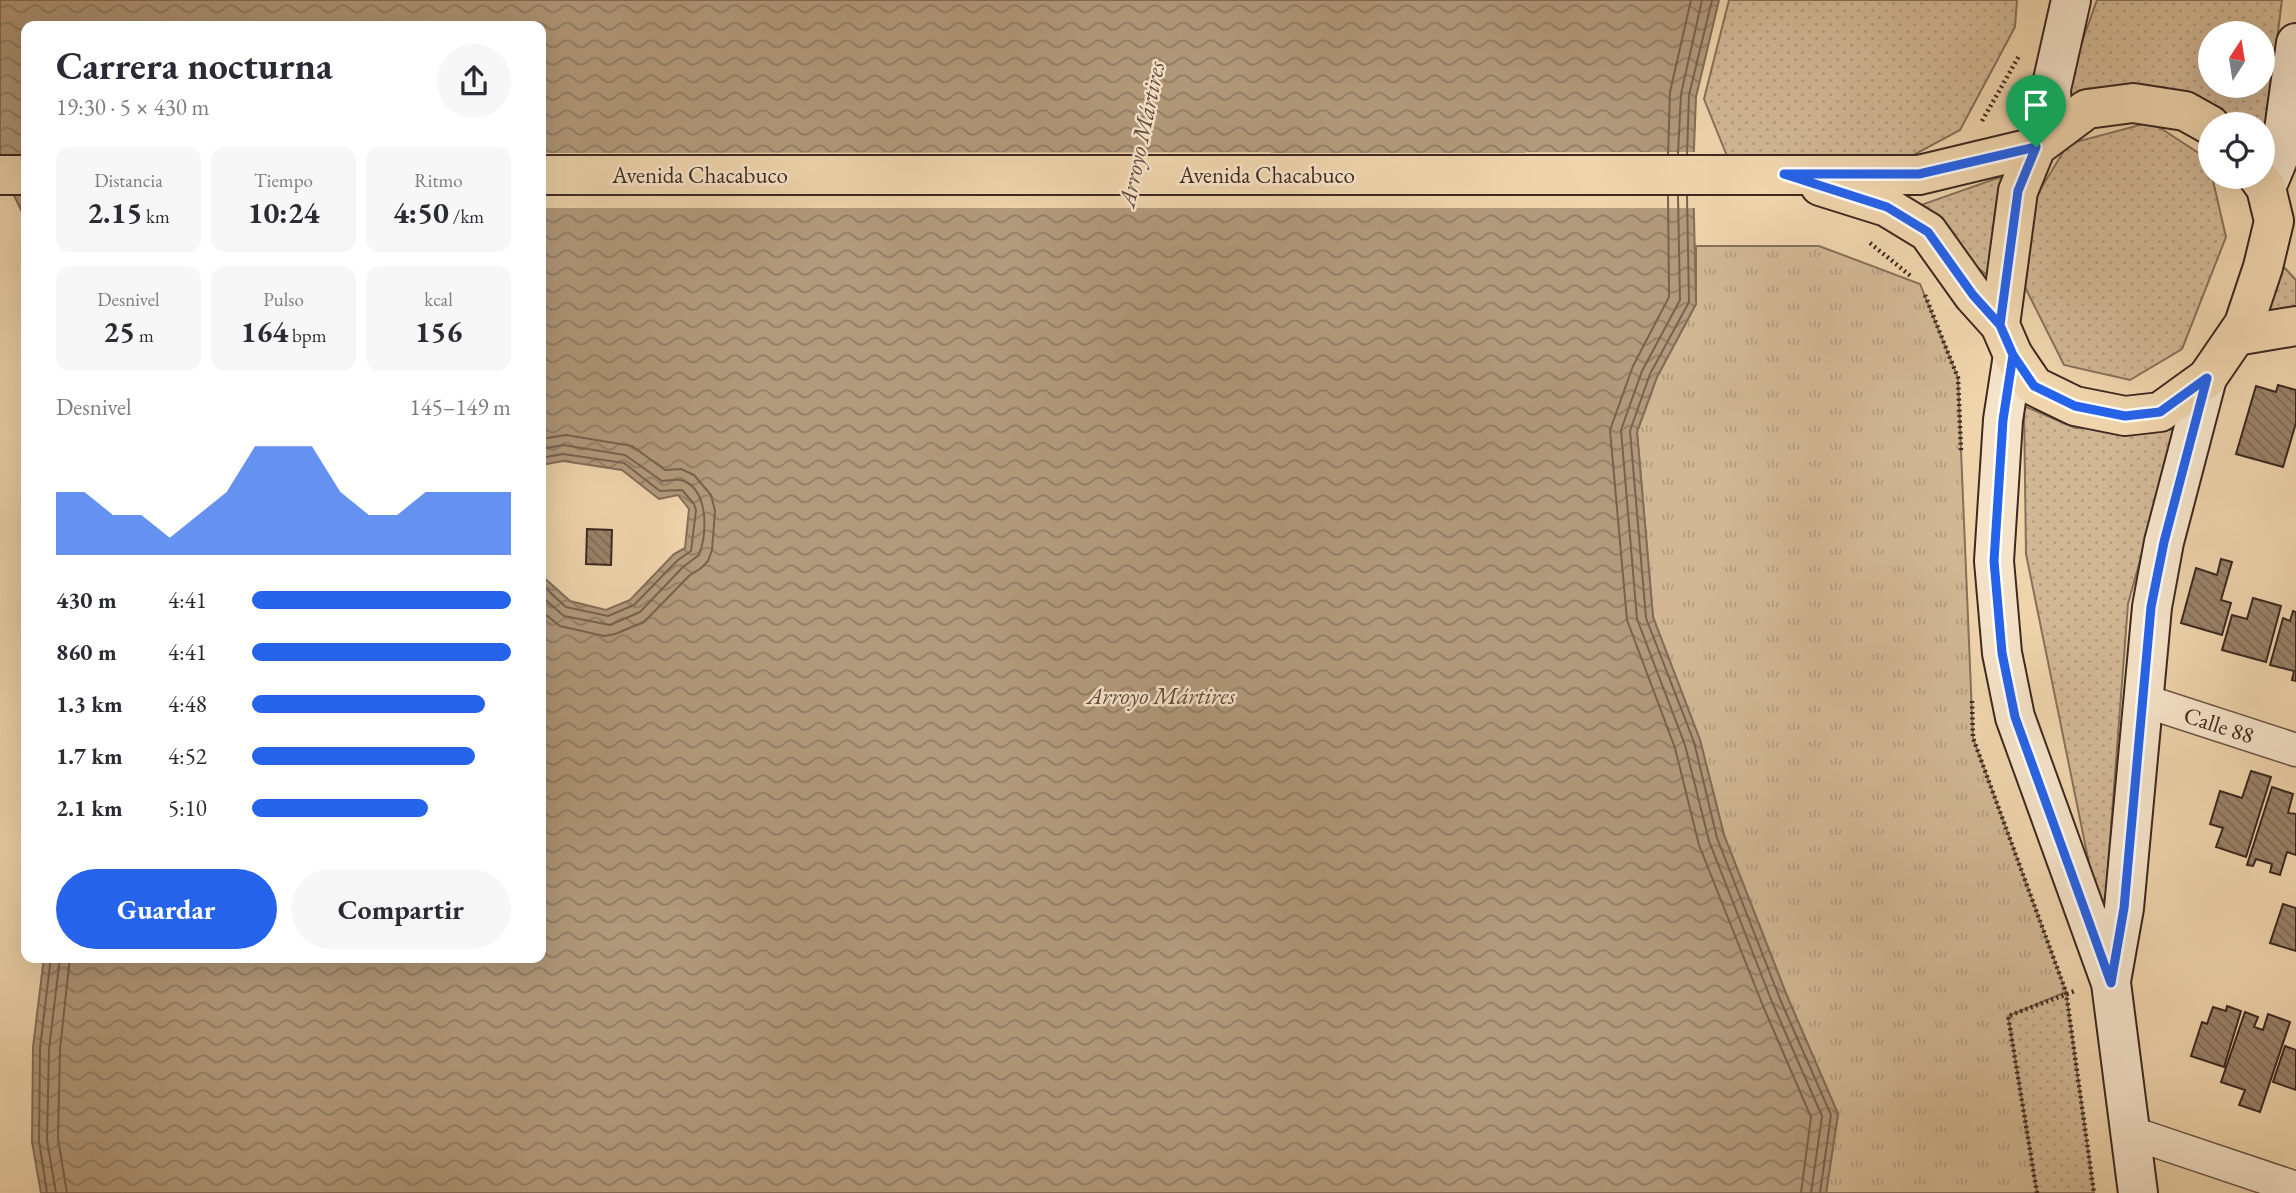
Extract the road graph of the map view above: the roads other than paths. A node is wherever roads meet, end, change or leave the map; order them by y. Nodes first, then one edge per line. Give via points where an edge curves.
1 (2071, 0) edge
2 (2296, 43) edge
3 (2198, 118) edge
4 (2044, 140) junction
5 (1784, 174) junction
6 (0, 175) edge
7 (21, 175) edge
8 (546, 175) edge
9 (2266, 195) edge
10 (2296, 251) edge
11 (2296, 326) edge
12 (2236, 336) junction
13 (2007, 340) junction
14 (2207, 378) junction
15 (2142, 700) junction
16 (2296, 750) edge
17 (2111, 983) junction
18 (2132, 1133) junction
19 (2296, 1188) edge
20 (2138, 1193) edge

1 - 4 main road
2 - 9 main road via 2281,152
3 - 4 main road via 2185,111 2133,103 2087,109
4 - 5 main road, Avenida Chacabuco via 1919,174
4 - 13 main road via 2018,191
5 - 8 main road, Avenida Chacabuco
5 - 13 main road, Avenida Chacabuco via 1887,207 1928,232
6 - 7 main road
9 - 10 main road
9 - 12 main road, Avenida Chacabuco via 2263,267
11 - 12 main road
12 - 14 main road, Avenida Chacabuco
13 - 14 main road, Avenida Chacabuco via 2034,386 2075,406 2125,416 2160,412
13 - 17 main road via 1994,561 2002,653 2015,717
14 - 15 main road via 2164,542 2151,607
15 - 16 street, Calle 88
15 - 17 main road via 2124,908
17 - 18 main road
18 - 19 street
18 - 20 main road

